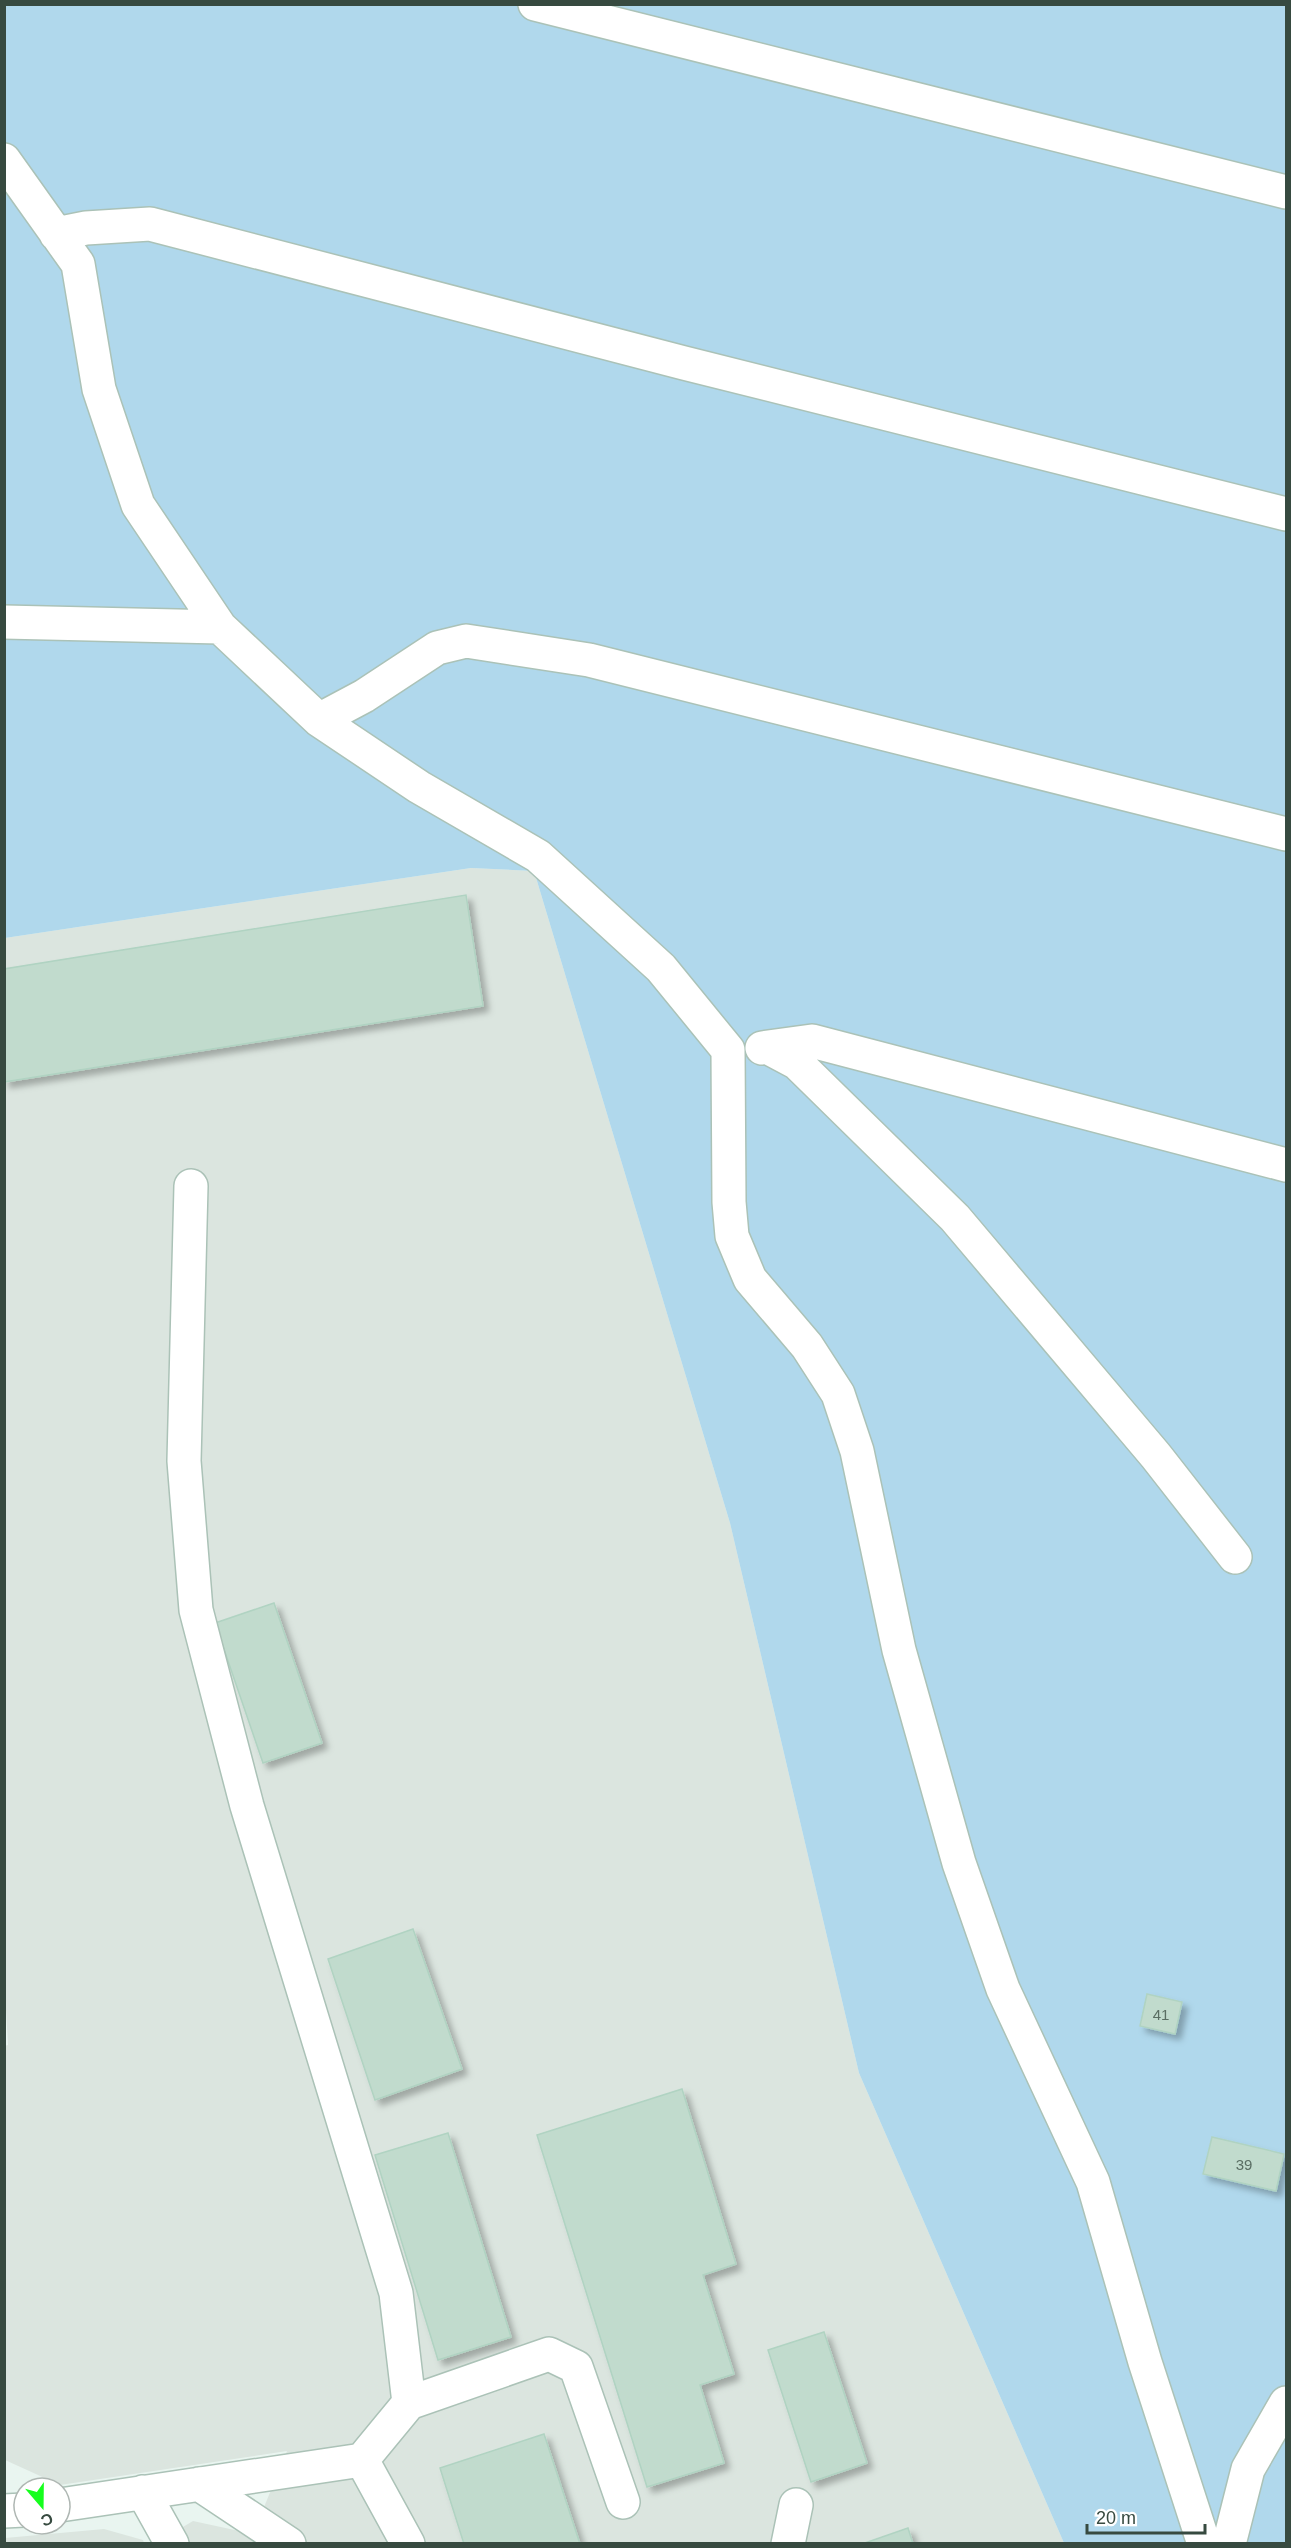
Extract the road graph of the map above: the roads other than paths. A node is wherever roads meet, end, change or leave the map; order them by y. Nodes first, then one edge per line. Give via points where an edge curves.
1 (535, 4) edge
2 (4, 160) edge
3 (1287, 192) edge
4 (56, 234) junction
5 (1287, 514) edge
6 (4, 622) edge
7 (220, 627) junction
8 (319, 720) junction
9 (1287, 834) edge
10 (769, 1048) junction
11 (728, 1050) junction
12 (1287, 1165) edge
13 (190, 1186) dead end
14 (1235, 1557) dead end
15 (409, 2403) junction
16 (1287, 2403) edge
17 (362, 2460) junction
18 (199, 2484) junction
19 (143, 2492) junction
20 (623, 2502) dead end
21 (72, 2503) edge
22 (796, 2505) dead end
23 (172, 2544) edge
24 (289, 2544) edge
25 (408, 2544) edge
26 (788, 2544) edge
27 (1204, 2544) edge
28 (1229, 2544) edge

1 - 3 street
2 - 4 street
4 - 5 street via 150,224
4 - 7 street via 78,264 99,389 138,505
6 - 7 street
7 - 8 street
8 - 9 street via 437,648 466,641 589,660
8 - 11 street via 419,788 538,856 662,968
10 - 11 street
10 - 12 street via 812,1041
10 - 14 street via 797,1063 955,1218 1156,1456
11 - 27 street via 732,1236 750,1279 807,1346 838,1394 857,1451 899,1650 959,1863 1003,1989 1093,2182 1145,2362
13 - 15 street via 184,1461 196,1610 247,1806 396,2293
15 - 17 street
15 - 20 street via 549,2354 576,2367
16 - 28 street via 1248,2469
17 - 18 street
17 - 25 street
18 - 19 street
18 - 24 street
19 - 21 street
19 - 23 street
22 - 26 street

